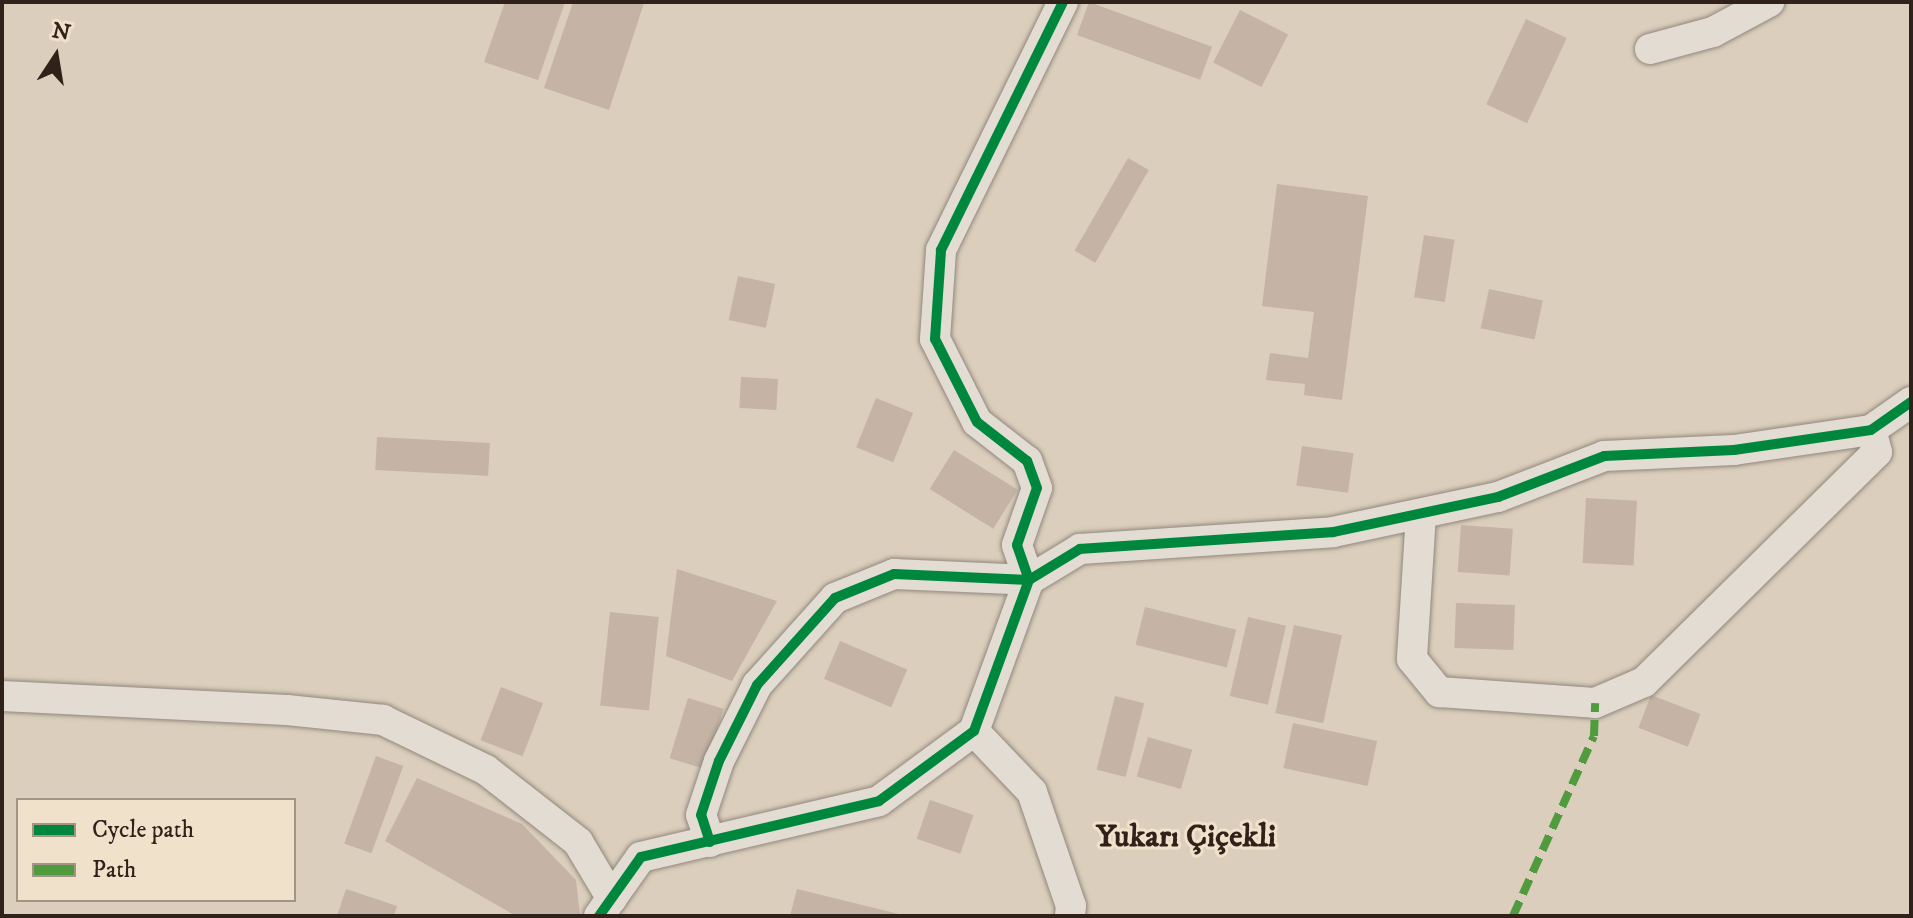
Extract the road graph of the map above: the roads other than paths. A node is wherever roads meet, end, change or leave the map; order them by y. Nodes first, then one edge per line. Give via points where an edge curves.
1 (1063, 2) edge
2 (1769, 2) edge
3 (1650, 49) dead end
4 (1911, 402) edge
5 (1871, 430) junction
6 (1421, 514) junction
7 (1029, 580) junction
8 (2, 696) edge
9 (974, 731) junction
10 (710, 842) junction
11 (606, 908) edge
12 (1070, 916) edge

1 - 7 street via 941,250 935,339 977,422 1027,461 1037,488 1017,545
2 - 3 street via 1713,32
4 - 5 street
5 - 6 street via 1734,450 1604,456 1498,497
5 - 6 street via 1877,452 1689,639 1644,682 1595,703 1439,692 1412,659
6 - 7 street via 1333,532 1080,549
7 - 9 street
7 - 10 street via 894,574 835,598 757,685 719,761 701,815
8 - 11 street via 383,720 486,770 578,842
9 - 10 street via 879,801
9 - 12 street via 1032,792
10 - 11 street via 641,857

